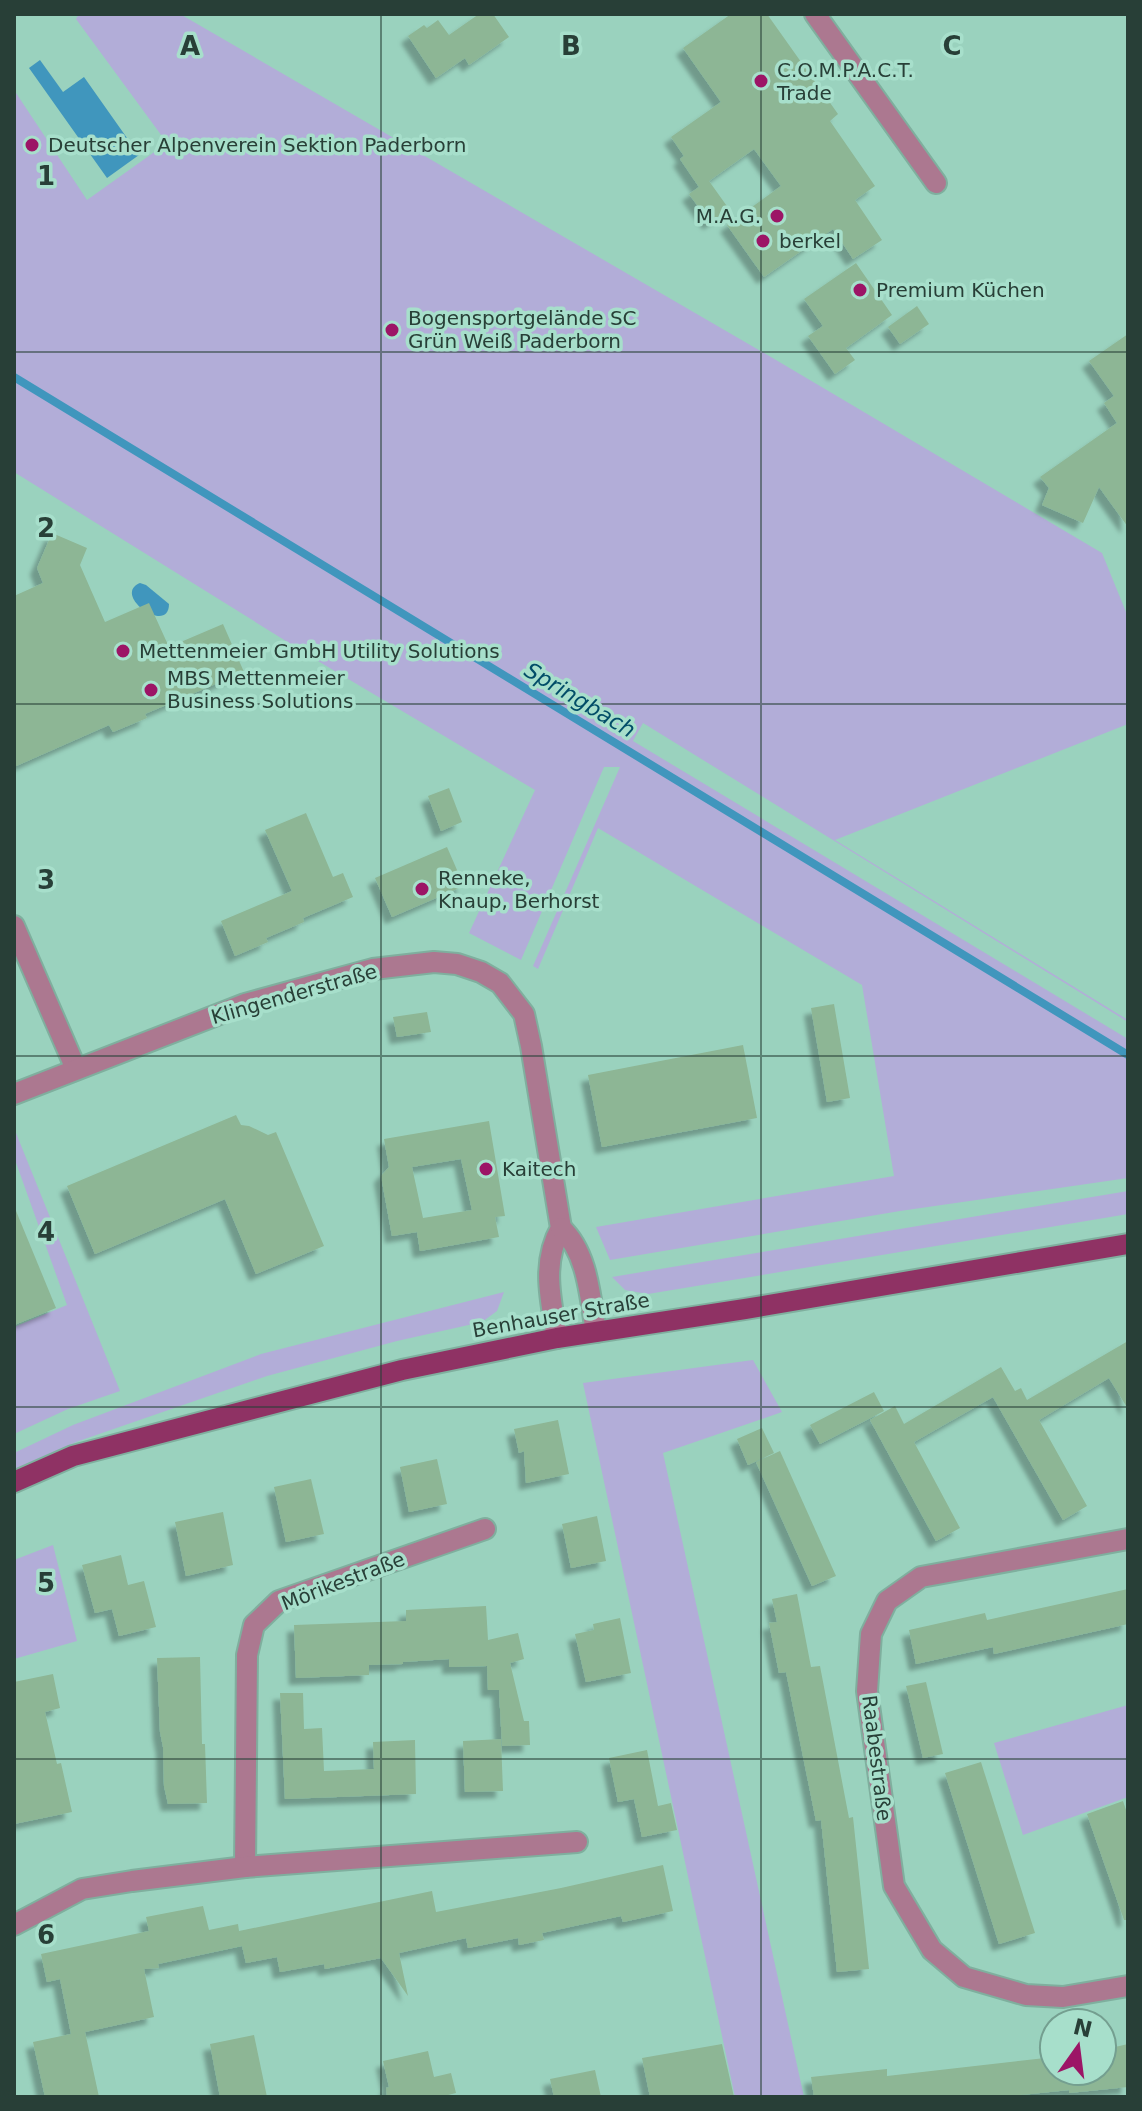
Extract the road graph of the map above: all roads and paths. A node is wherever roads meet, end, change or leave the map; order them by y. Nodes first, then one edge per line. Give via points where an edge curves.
1 (815, 14) edge
2 (936, 183) dead end
3 (14, 926) edge
4 (76, 1069) junction
5 (14, 1094) edge
6 (561, 1228) junction
7 (1128, 1244) edge
8 (596, 1332) junction
9 (557, 1338) junction
10 (14, 1482) edge
11 (485, 1529) dead end
12 (1128, 1539) edge
13 (577, 1842) dead end
14 (245, 1867) junction
15 (14, 1925) edge
16 (1128, 1986) edge

1 - 2 street
3 - 4 street
4 - 5 street, Klingenderstraße
4 - 6 street, Klingenderstraße via 245,1004 360,972 395,965 457,964 500,983 524,1014
6 - 8 street, Klingenderstraße via 573,1239 586,1275
6 - 9 street, Klingenderstraße via 552,1243 548,1280
7 - 8 main road, Benhauser Straße
8 - 9 main road, Benhauser Straße
9 - 10 main road, Benhauser Straße via 402,1370 87,1452
11 - 14 street, Mörikestraße via 279,1601 254,1625 247,1655
12 - 16 street, Raabestraße via 921,1577 887,1601 871,1634 867,1691 894,1886 932,1950 964,1977 1026,1995 1063,1997
13 - 14 street
14 - 15 street via 82,1889

